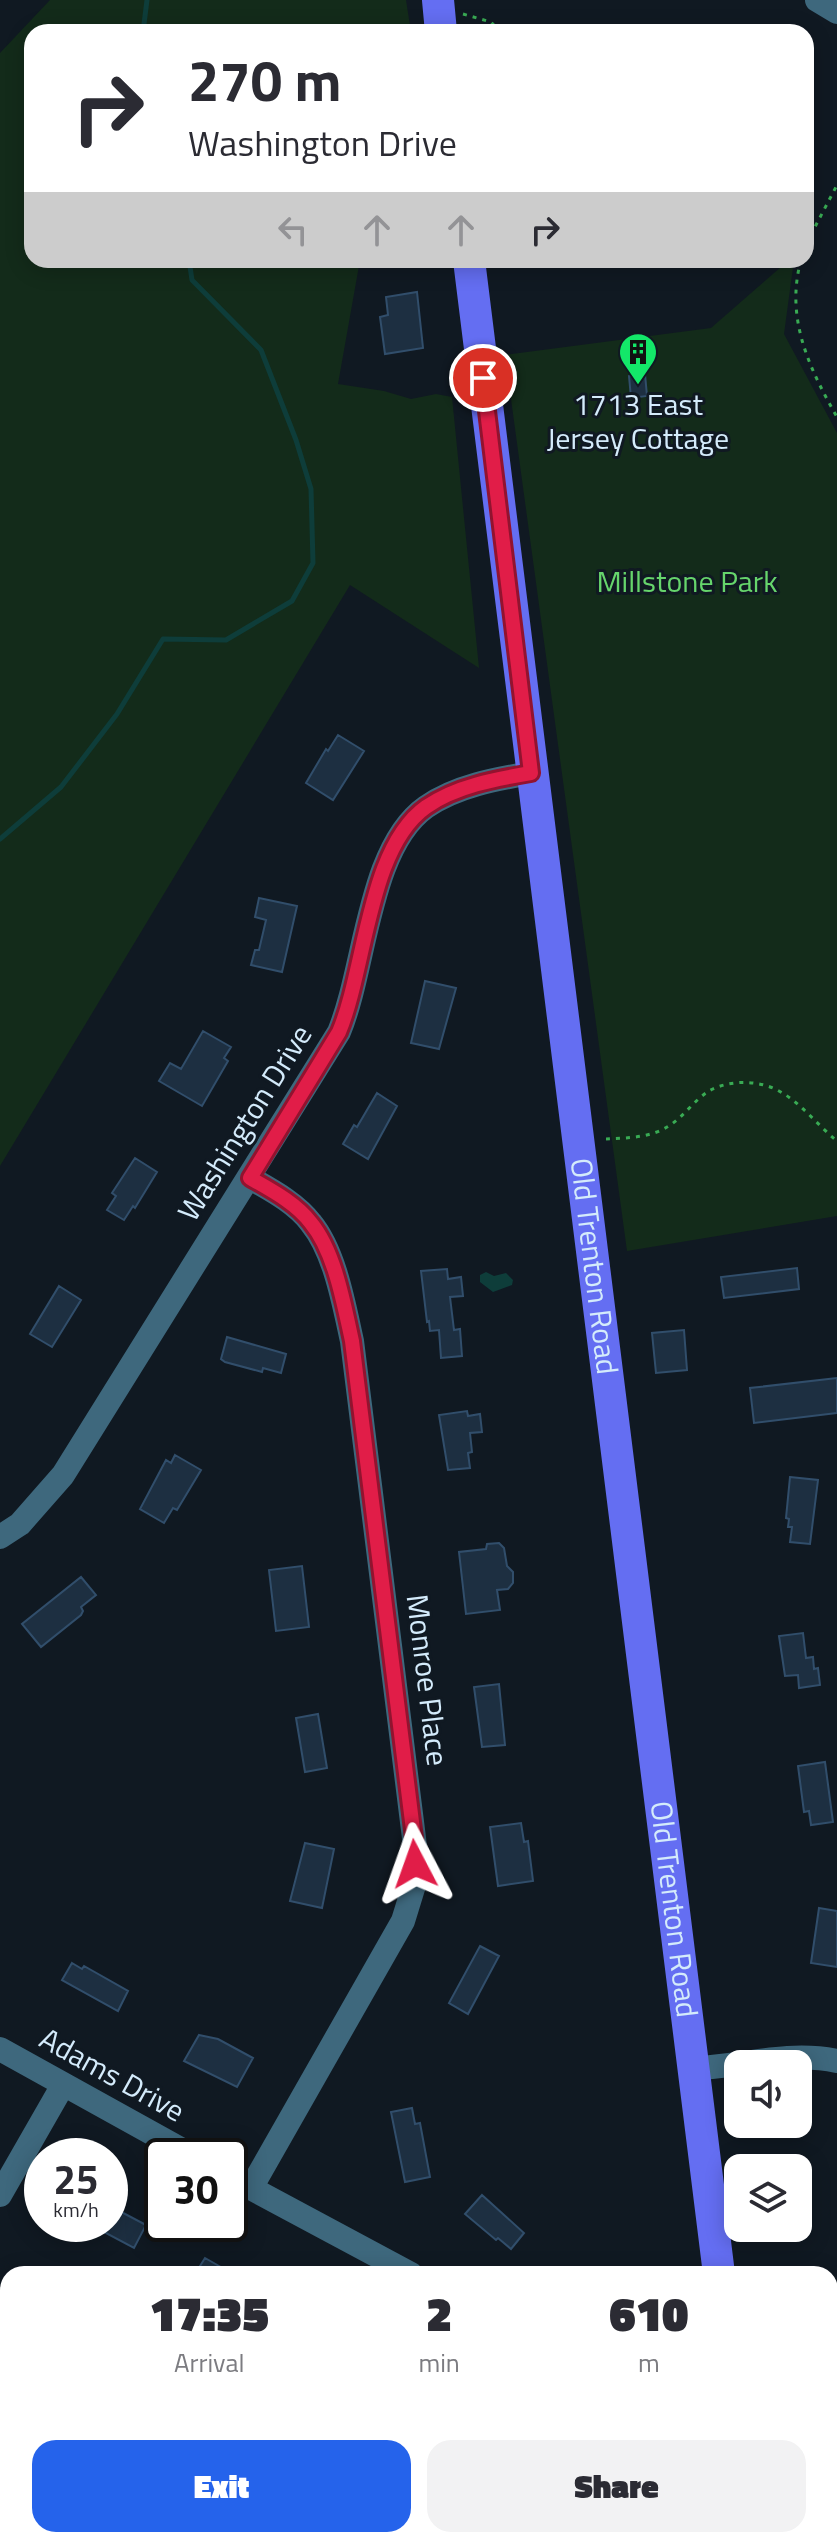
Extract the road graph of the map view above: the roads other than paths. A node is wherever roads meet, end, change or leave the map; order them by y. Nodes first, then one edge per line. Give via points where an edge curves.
1 (817, 0) edge
2 (837, 12) edge
3 (470, 268) edge
4 (531, 773) junction
5 (250, 1178) junction
6 (0, 1537) edge
7 (0, 2049) edge
8 (812, 2058) edge
9 (837, 2061) edge
10 (724, 2066) edge
11 (694, 2069) junction
12 (63, 2085) junction
13 (160, 2138) edge
14 (248, 2171) edge
15 (248, 2186) edge
16 (0, 2195) edge
17 (396, 2266) edge
18 (718, 2266) edge

1 - 2 street
3 - 4 main road, Old Trenton Road
4 - 5 street, Washington Drive via 455,791 425,808 397,838 382,871 339,1032
4 - 11 main road, Old Trenton Road
5 - 6 street, Washington Drive via 63,1475 20,1524
5 - 14 street, Monroe Place via 312,1223 336,1272 352,1341 415,1846 415,1882 403,1921
7 - 12 street, Adams Drive
8 - 9 street
10 - 11 street
11 - 18 main road, Old Trenton Road
12 - 13 street, Adams Drive
12 - 16 street
15 - 17 street

